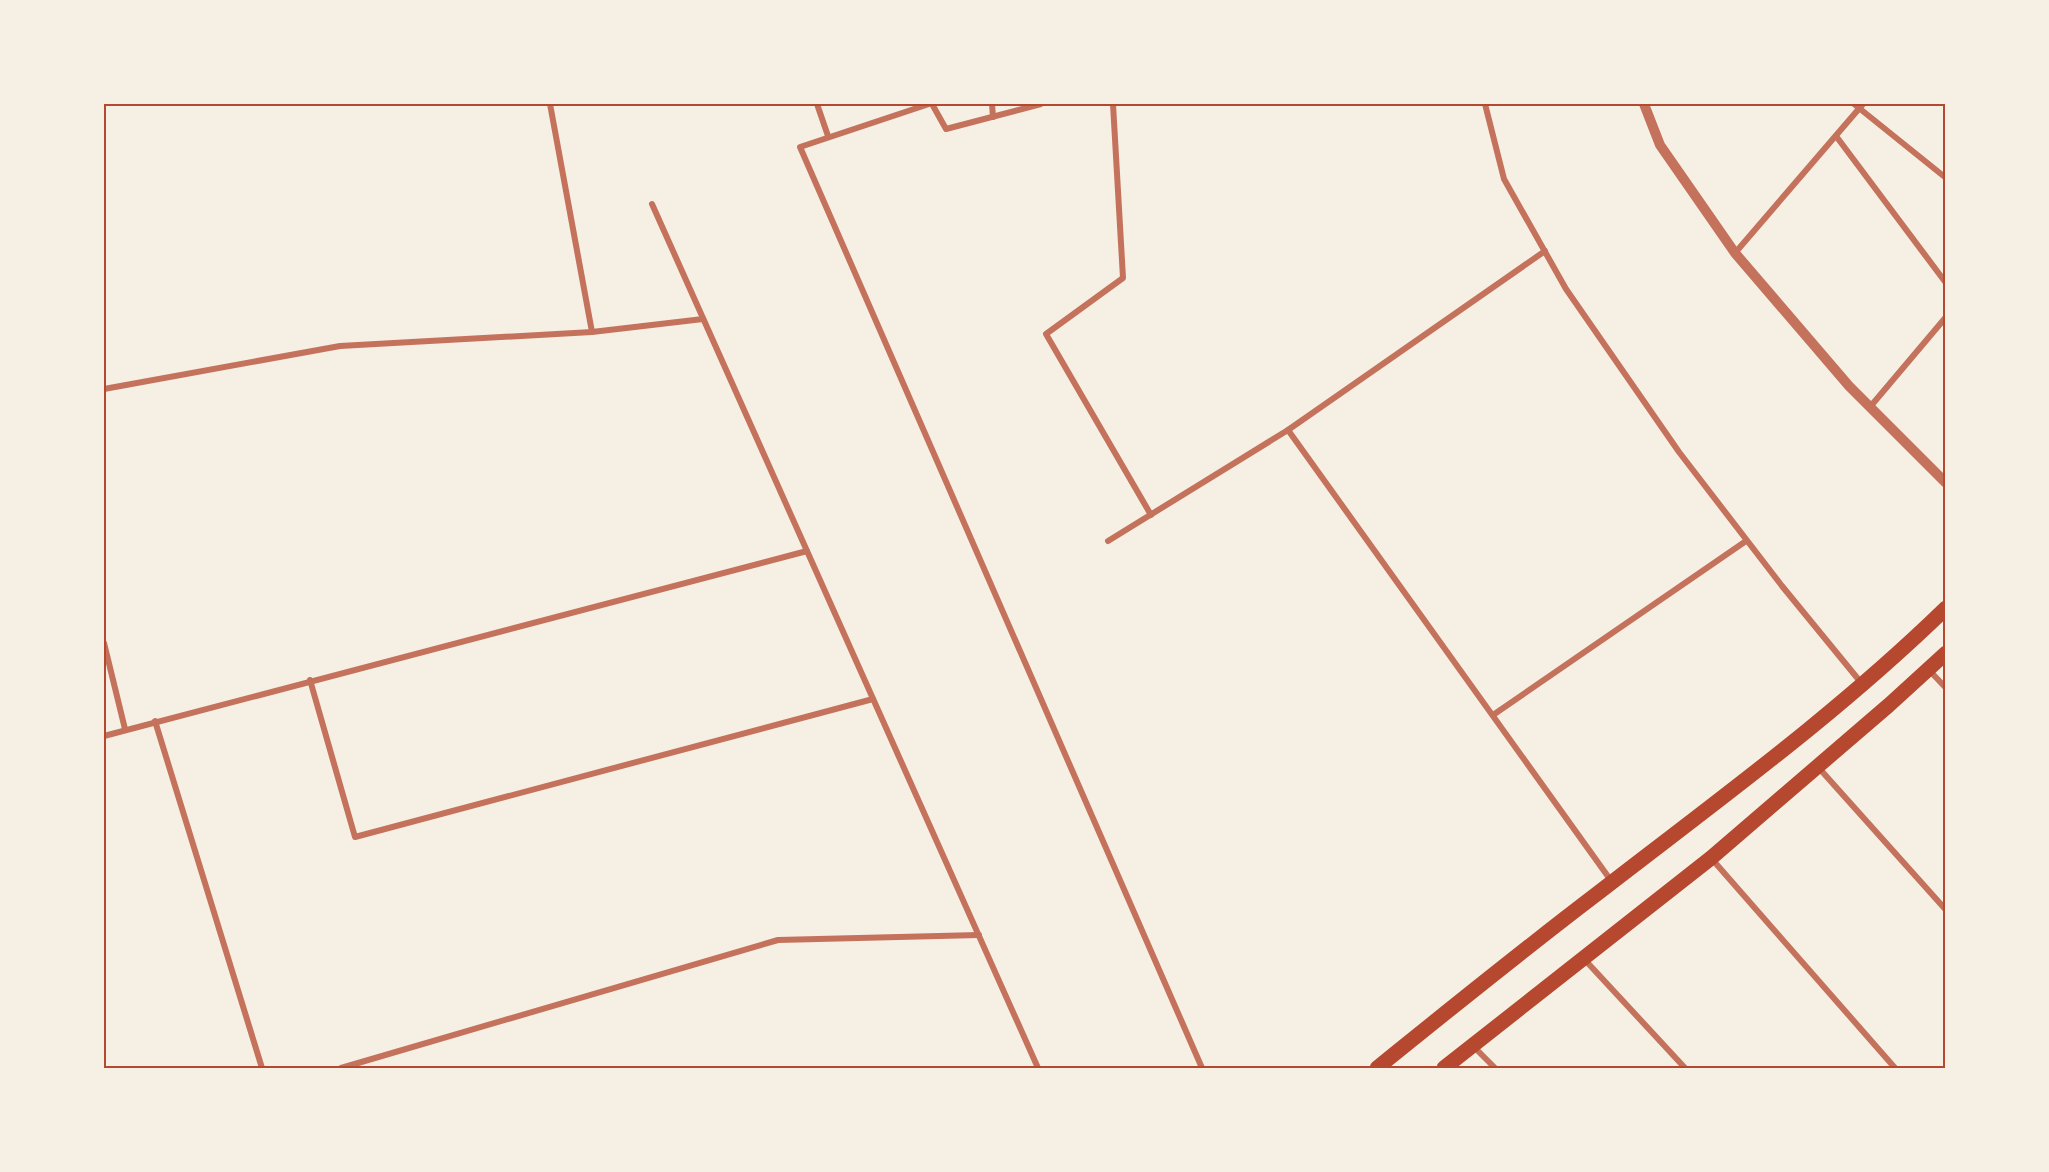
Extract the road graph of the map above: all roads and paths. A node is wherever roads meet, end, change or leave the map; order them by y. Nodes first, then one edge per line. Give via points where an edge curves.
1 (550, 104) edge
2 (817, 104) edge
3 (931, 104) edge
4 (992, 104) edge
5 (1041, 104) edge
6 (1113, 104) edge
7 (1485, 104) edge
8 (1644, 104) edge
9 (1859, 105) edge
10 (993, 117) junction
11 (1836, 135) junction
12 (828, 136) junction
13 (1946, 178) edge
14 (652, 204) dead end
15 (1545, 251) junction
16 (1735, 253) junction
17 (1946, 283) edge
18 (1946, 316) edge
19 (704, 319) junction
20 (592, 332) junction
21 (104, 389) edge
22 (1870, 407) junction
23 (1288, 430) junction
24 (1946, 483) edge
25 (1151, 515) junction
26 (1746, 540) junction
27 (1108, 541) dead end
28 (807, 551) junction
29 (1946, 608) edge
30 (104, 643) edge
31 (1946, 653) edge
32 (1928, 669) junction
33 (310, 681) junction
34 (1863, 685) junction
35 (1946, 688) edge
36 (873, 699) junction
37 (1492, 715) junction
38 (155, 721) junction
39 (125, 729) junction
40 (104, 735) edge
41 (1818, 766) junction
42 (1711, 858) junction
43 (1612, 882) junction
44 (1946, 910) edge
45 (979, 935) junction
46 (1583, 957) junction
47 (1473, 1046) junction
48 (262, 1068) edge
49 (341, 1068) edge
50 (1038, 1068) edge
51 (1202, 1068) edge
52 (1377, 1068) edge
53 (1444, 1068) edge
54 (1495, 1068) edge
55 (1685, 1068) edge
56 (1895, 1068) edge

1 - 20 street
2 - 12 street
3 - 10 street via 946,129
3 - 12 street
4 - 10 street
5 - 10 street
6 - 25 street via 1123,278 1046,334
7 - 15 street via 1504,178
8 - 16 street via 1659,145
9 - 11 street
9 - 13 street
11 - 16 street
11 - 17 street
12 - 51 street via 800,147
14 - 19 street
15 - 23 street
15 - 26 street via 1566,289 1673,443
16 - 22 street
18 - 22 street
19 - 20 street
19 - 28 street
20 - 21 street via 340,346
22 - 24 street
23 - 25 street
23 - 37 street
25 - 27 street
26 - 34 street
26 - 37 street
28 - 33 street
28 - 36 street
29 - 34 main road
30 - 39 street
31 - 32 main road
32 - 35 street
32 - 41 main road
33 - 36 street via 355,837
33 - 38 street
34 - 43 main road via 1761,771
36 - 45 street
37 - 43 street
38 - 39 street
38 - 48 street
39 - 40 street
41 - 42 main road
41 - 44 street
42 - 46 main road
42 - 56 street
43 - 52 main road
45 - 49 street via 778,940
45 - 50 street
46 - 47 main road
46 - 55 street
47 - 53 main road
47 - 54 street

